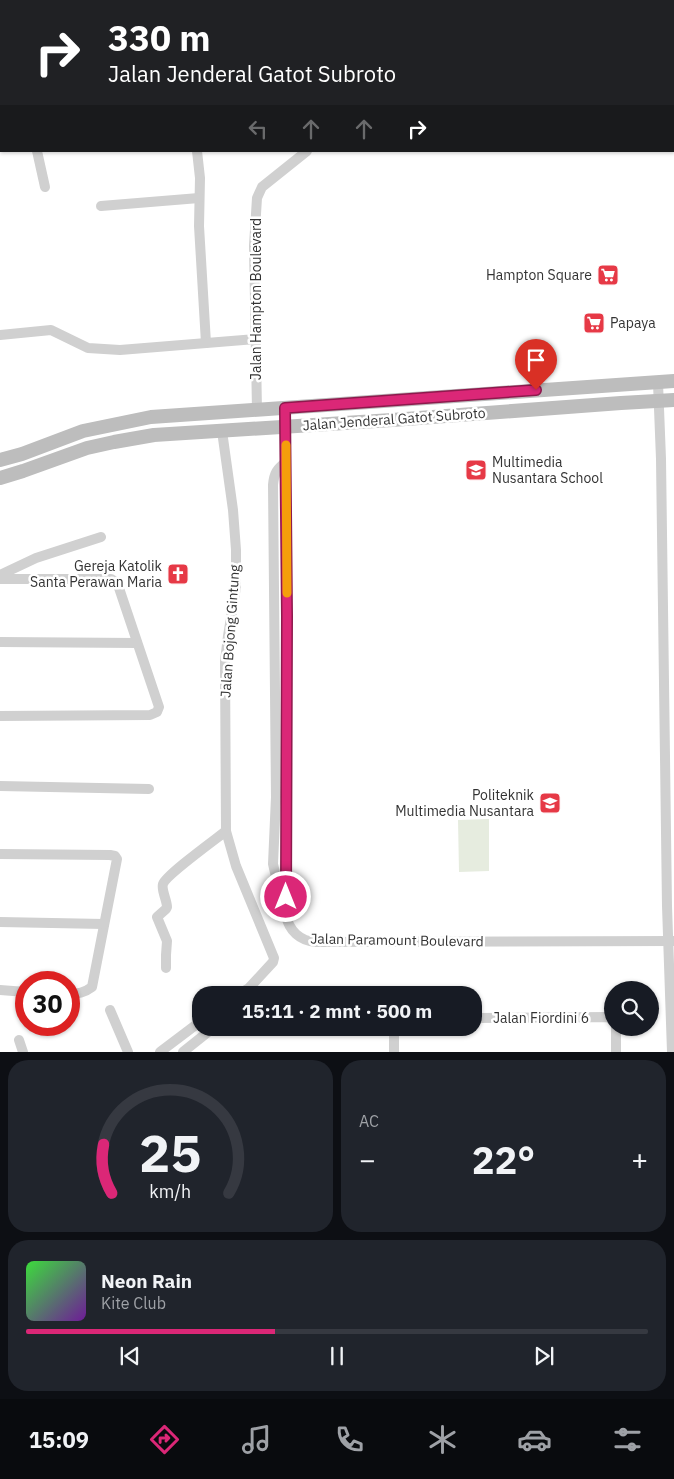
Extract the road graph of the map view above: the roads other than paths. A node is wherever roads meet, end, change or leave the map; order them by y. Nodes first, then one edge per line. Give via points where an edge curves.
1 (37, 152) edge
2 (197, 152) edge
3 (306, 152) edge
4 (45, 186) dead end
5 (199, 198) junction
6 (101, 206) dead end
7 (0, 335) edge
8 (256, 338) junction
9 (206, 343) junction
10 (674, 381) edge
11 (658, 383) junction
12 (674, 400) edge
13 (659, 401) junction
14 (285, 408) junction
15 (257, 410) junction
16 (286, 426) junction
17 (222, 431) junction
18 (0, 460) edge
19 (0, 478) edge
20 (101, 537) dead end
21 (0, 575) edge
22 (0, 579) edge
23 (0, 642) edge
24 (137, 643) junction
25 (0, 716) edge
26 (0, 786) edge
27 (149, 788) dead end
28 (226, 831) junction
29 (0, 854) edge
30 (0, 922) edge
31 (104, 924) junction
32 (671, 942) edge
33 (166, 968) dead end
34 (251, 986) edge
35 (0, 990) edge
36 (15, 991) edge
37 (80, 993) edge
38 (110, 1010) dead end
39 (482, 1018) edge
40 (604, 1019) edge
41 (192, 1028) edge
42 (203, 1036) edge
43 (394, 1036) edge
44 (616, 1036) edge
45 (19, 1040) dead end
46 (23, 1052) edge
47 (128, 1052) edge
48 (160, 1052) edge
49 (183, 1052) edge
50 (394, 1052) edge
51 (616, 1052) edge
52 (672, 1052) edge

1 - 4 street
2 - 5 street
3 - 8 street, Jalan Hampton Boulevard via 262,187 256,198
5 - 6 street
5 - 9 street
7 - 9 street via 51,330 88,348 120,350
8 - 9 street
8 - 15 street, Jalan Hampton Boulevard
10 - 11 street, Jalan Jenderal Gatot Subroto
11 - 13 street
11 - 14 street, Jalan Jenderal Gatot Subroto
12 - 13 street, Jalan Jenderal Gatot Subroto
13 - 16 street, Jalan Jenderal Gatot Subroto
13 - 32 street
14 - 15 street, Jalan Jenderal Gatot Subroto
14 - 16 street, Jalan Paramount Boulevard
15 - 18 street, Jalan Jenderal Gatot Subroto via 151,417 83,431
16 - 17 street, Jalan Jenderal Gatot Subroto
16 - 32 street, Jalan Paramount Boulevard via 286,915 290,928 308,942
17 - 19 street, Jalan Jenderal Gatot Subroto via 154,435 114,442
17 - 28 street, Jalan Bojong Gintung via 234,510 236,550 236,587 225,661
20 - 21 street via 36,558
22 - 24 street via 111,579 117,584
23 - 24 street
24 - 25 street via 159,707 157,712 150,715
26 - 27 street
28 - 33 street via 164,881 167,907 158,918 167,941
28 - 34 street, Jalan Bojong Gintung via 236,866 274,958
29 - 31 street via 115,856
30 - 31 street
31 - 37 street via 92,987
32 - 52 street
35 - 36 street
38 - 47 street
39 - 40 street, Jalan Fiordini 6
41 - 48 street
42 - 49 street
43 - 50 street
44 - 51 street
45 - 46 street

